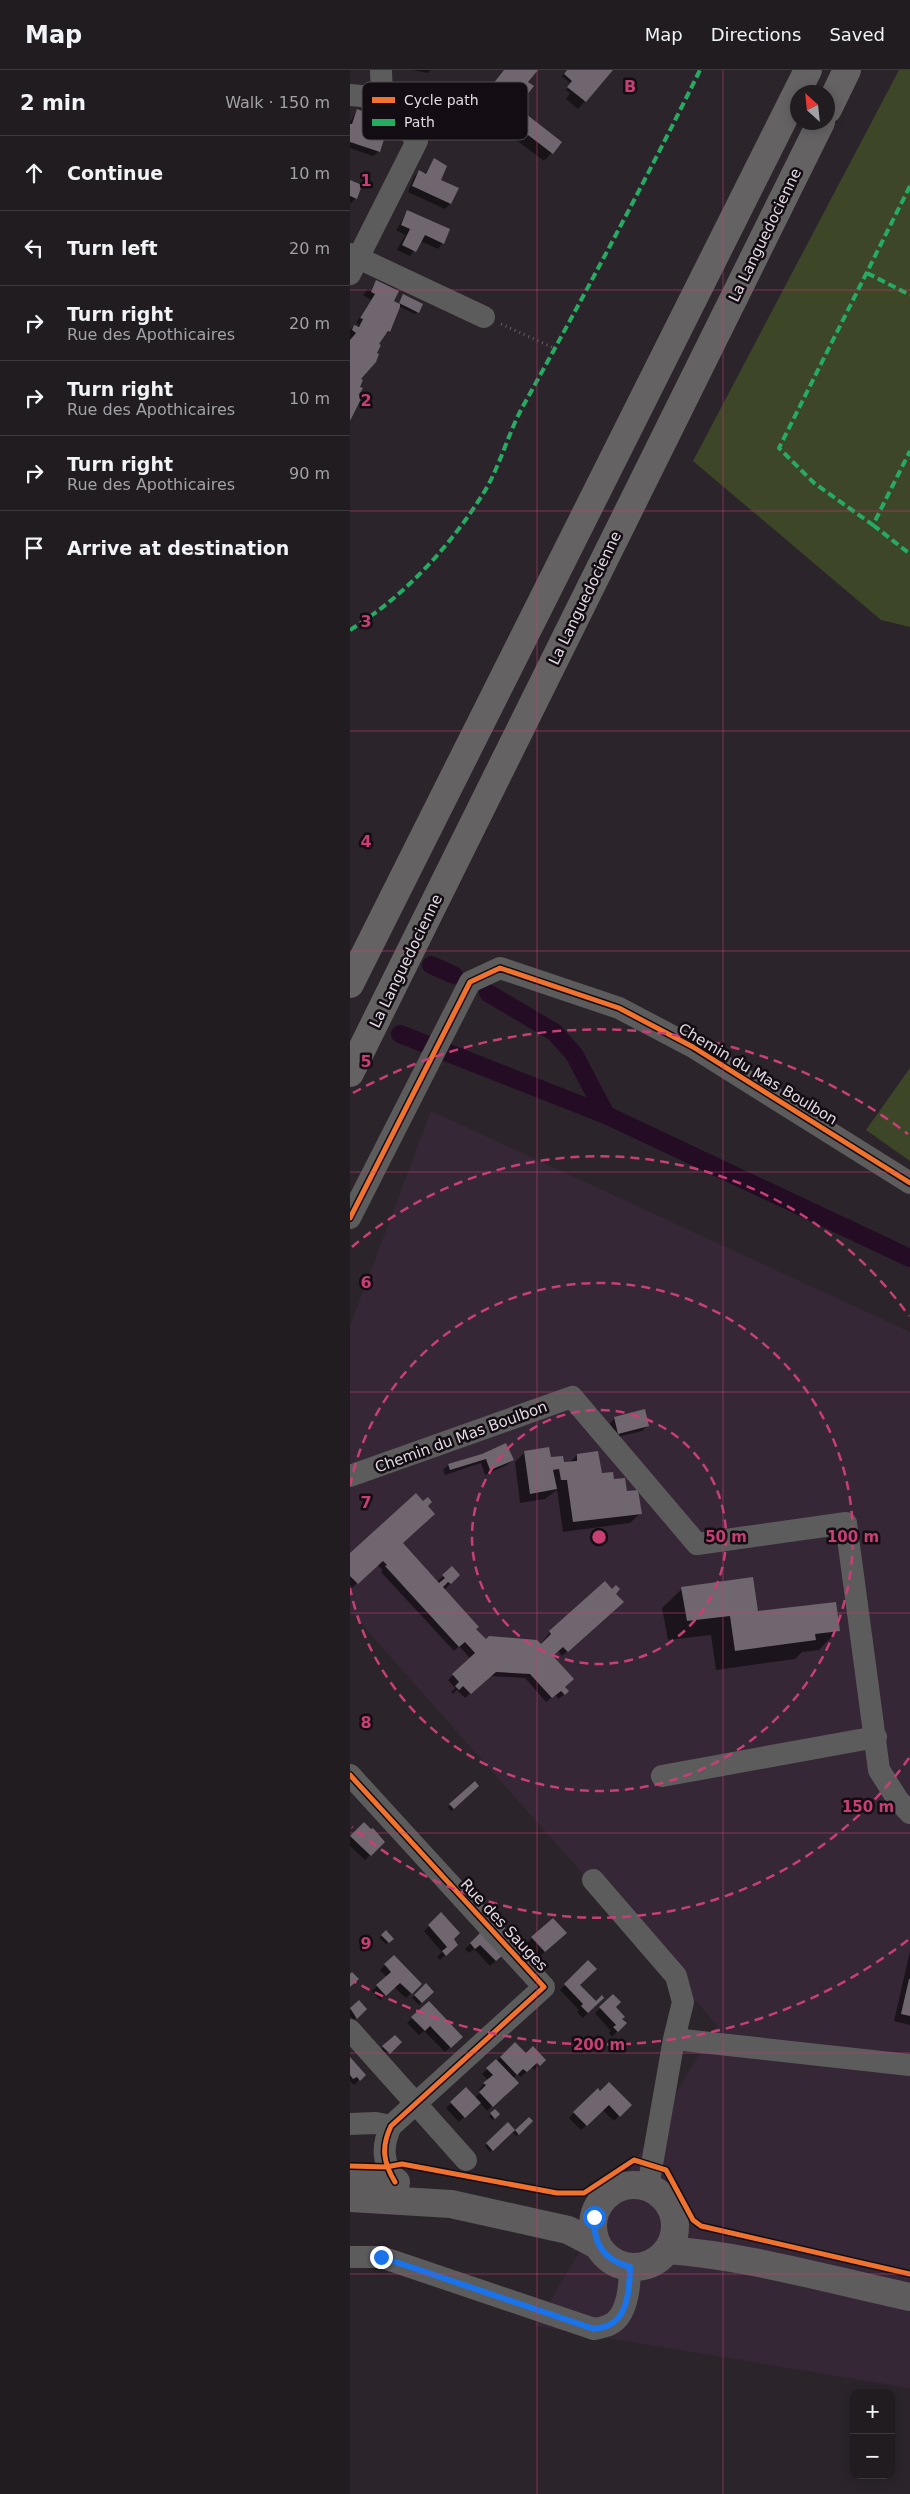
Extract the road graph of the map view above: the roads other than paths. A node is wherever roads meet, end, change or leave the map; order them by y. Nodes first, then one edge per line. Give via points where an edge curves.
1 (808, 70) edge
2 (847, 70) edge
3 (835, 95) edge
4 (817, 130) edge
5 (415, 140) edge
6 (353, 261) edge
7 (484, 317) road end
8 (350, 984) edge
9 (350, 1073) edge
10 (910, 1183) edge
11 (350, 1218) edge
12 (350, 1476) edge
13 (876, 1737) junction
14 (350, 1776) edge
15 (662, 1776) dead end
16 (910, 1813) edge
17 (593, 1880) dead end
18 (350, 2030) edge
19 (674, 2039) junction
20 (910, 2065) edge
21 (416, 2102) junction
22 (350, 2124) edge
23 (391, 2126) junction
24 (466, 2160) dead end
25 (350, 2179) edge
26 (395, 2182) junction
27 (648, 2187) junction
28 (350, 2198) edge
29 (599, 2204) junction
30 (671, 2238) junction
31 (597, 2245) junction
32 (350, 2257) edge
33 (630, 2267) junction
34 (910, 2282) edge
35 (910, 2298) edge

1 - 8 highway
2 - 3 highway
4 - 9 highway, La Languedocienne
5 - 6 street
6 - 7 street
10 - 11 street, Chemin du Mas Boulbon via 693,1047 619,1008 500,968 470,982
12 - 13 street, Chemin du Mas Boulbon via 572,1397 697,1544 846,1523
13 - 15 street
13 - 16 street via 879,1770
14 - 21 street, Rue des Sauges via 544,1987
17 - 19 street via 676,1976 683,2002
18 - 21 street
19 - 20 street
19 - 27 street
21 - 23 street
21 - 24 street
22 - 23 street
23 - 26 street via 384,2139 384,2149 386,2167
25 - 26 main road
26 - 29 main road via 572,2211
27 - 29 main road via 620,2187
27 - 30 main road via 668,2202 673,2213
28 - 31 main road via 451,2204 568,2230
29 - 31 main road via 593,2231
30 - 33 main road via 657,2260 644,2266
30 - 34 main road via 688,2231
30 - 35 main road via 700,2252
31 - 33 main road via 605,2256
32 - 33 street via 381,2257 594,2329 611,2325 623,2312

